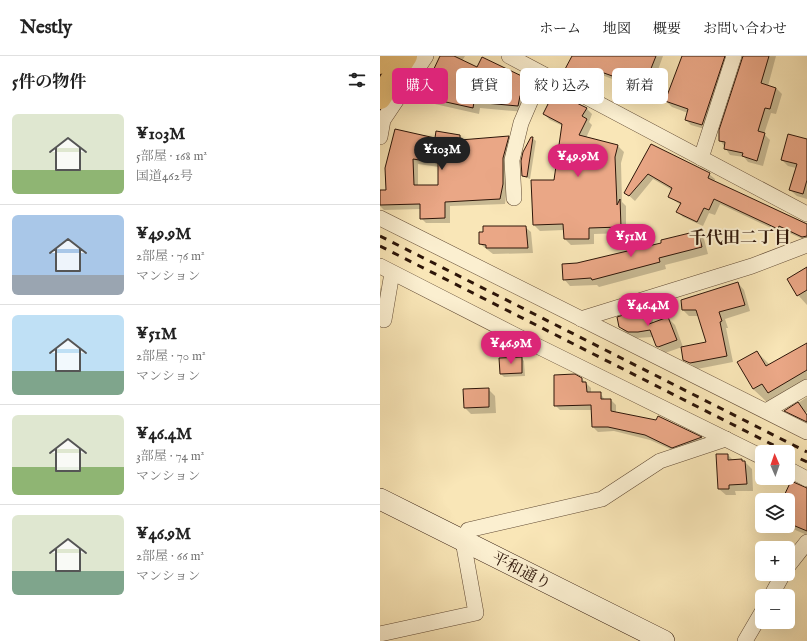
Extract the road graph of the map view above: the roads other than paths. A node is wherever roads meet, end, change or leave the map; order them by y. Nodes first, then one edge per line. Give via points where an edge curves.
1 (426, 56) edge
2 (509, 56) edge
3 (734, 56) edge
4 (390, 60) edge
5 (531, 68) edge
6 (380, 98) edge
7 (529, 104) edge
8 (599, 104) edge
9 (380, 137) edge
10 (701, 158) junction
11 (514, 198) dead end
12 (807, 214) edge
13 (380, 218) edge
14 (807, 245) edge
15 (386, 269) edge
16 (581, 319) junction
17 (384, 320) dead end
18 (807, 387) edge
19 (766, 411) junction
20 (807, 432) edge
21 (726, 439) junction
22 (755, 454) edge
23 (795, 473) edge
24 (807, 479) edge
25 (380, 499) edge
26 (463, 540) junction
27 (807, 542) edge
28 (795, 557) edge
29 (755, 624) edge
30 (380, 634) edge
31 (664, 641) edge
32 (745, 641) edge

1 - 9 street via 383,120
2 - 5 street
3 - 10 street
4 - 6 highway
7 - 11 street via 521,123 512,160
8 - 10 street
10 - 12 street
13 - 16 street
14 - 16 street via 752,266
15 - 17 street
15 - 21 street
16 - 19 street
18 - 19 street
19 - 20 street
21 - 22 street
21 - 26 street via 660,461 602,499 468,530
23 - 24 street
25 - 26 street, 平和通り
26 - 30 street via 476,613
26 - 31 street, 平和通り
27 - 28 street
29 - 32 street

